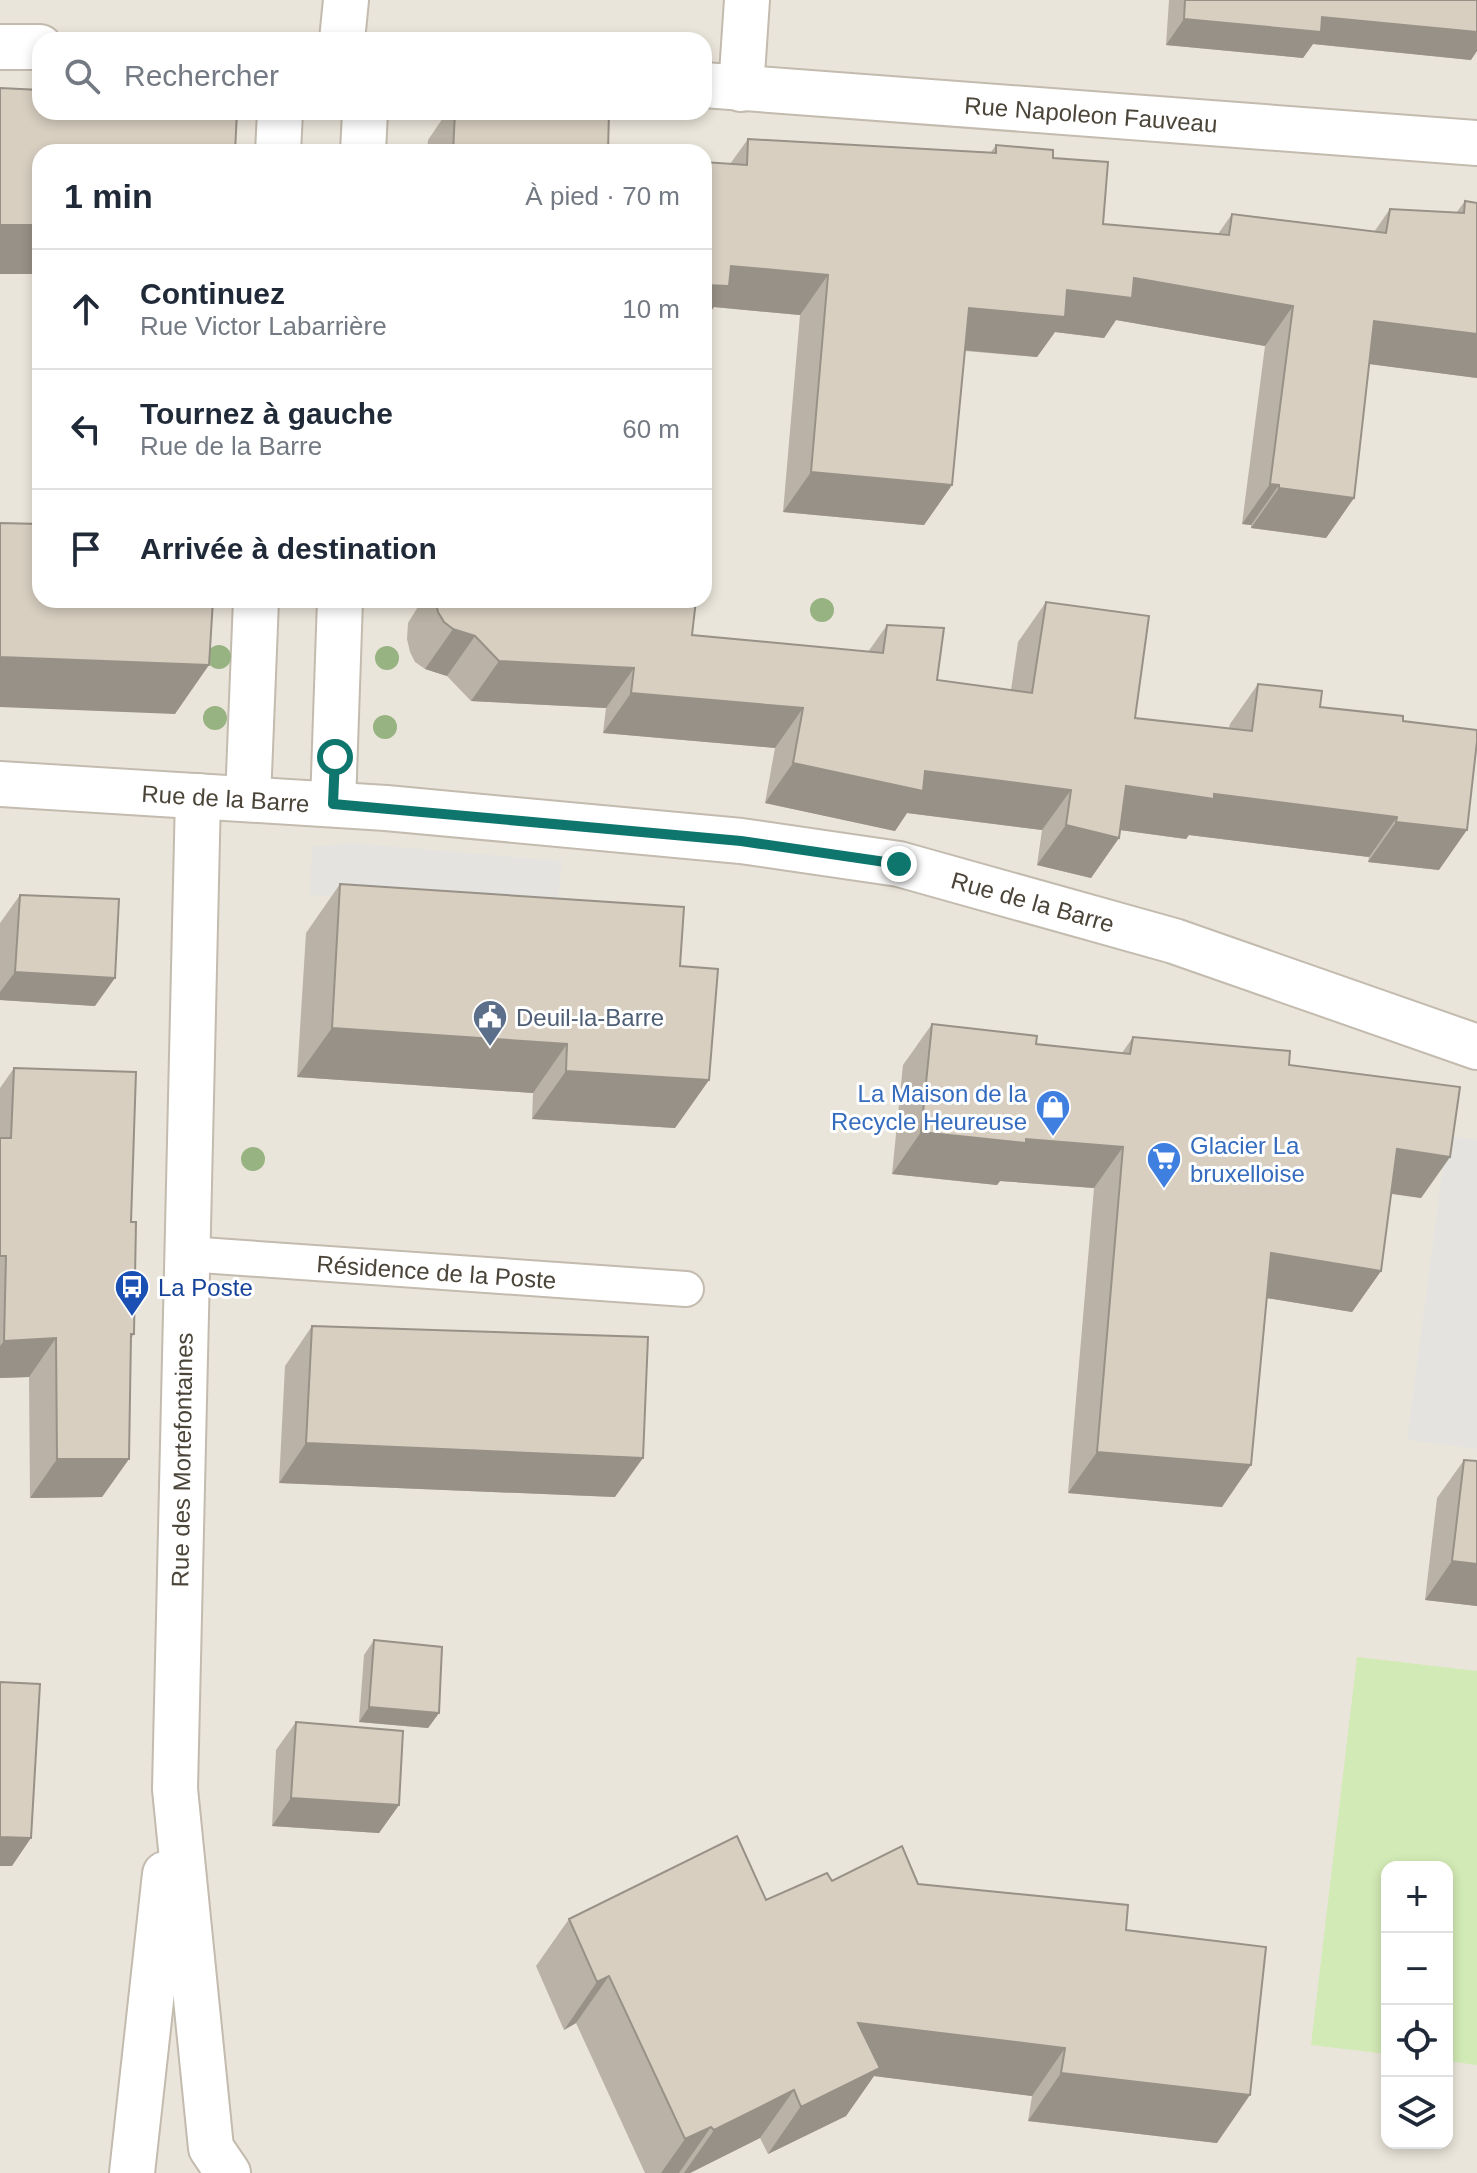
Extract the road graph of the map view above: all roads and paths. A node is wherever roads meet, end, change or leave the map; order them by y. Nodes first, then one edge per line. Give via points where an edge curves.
1 (346, 0) edge
2 (747, 0) edge
3 (343, 32) edge
4 (0, 47) edge
5 (32, 47) edge
6 (723, 87) edge
7 (280, 120) edge
8 (365, 120) edge
9 (1477, 143) edge
10 (278, 144) edge
11 (363, 144) edge
12 (256, 608) edge
13 (340, 608) edge
14 (0, 784) edge
15 (198, 796) junction
16 (248, 799) junction
17 (333, 804) junction
18 (1477, 1047) edge
19 (187, 1254) junction
20 (686, 1289) dead end
21 (175, 1789) junction
22 (132, 2173) edge
23 (228, 2173) edge

1 - 3 street
2 - 6 street
4 - 5 street
6 - 9 street, Rue Napoleon Fauveau
7 - 10 street
8 - 11 street
12 - 16 street
13 - 17 street
14 - 15 street, Rue de la Barre
15 - 16 street, Rue de la Barre
15 - 19 street, Rue des Mortefontaines
16 - 17 street, Rue de la Barre
17 - 18 street, Rue de la Barre via 741,841 899,864 1174,941
19 - 20 lane, Résidence de la Poste
19 - 21 street, Rue des Mortefontaines
21 - 22 street, Rue des Mortefontaines
21 - 23 street, Rue des Mortefontaines via 211,2148

